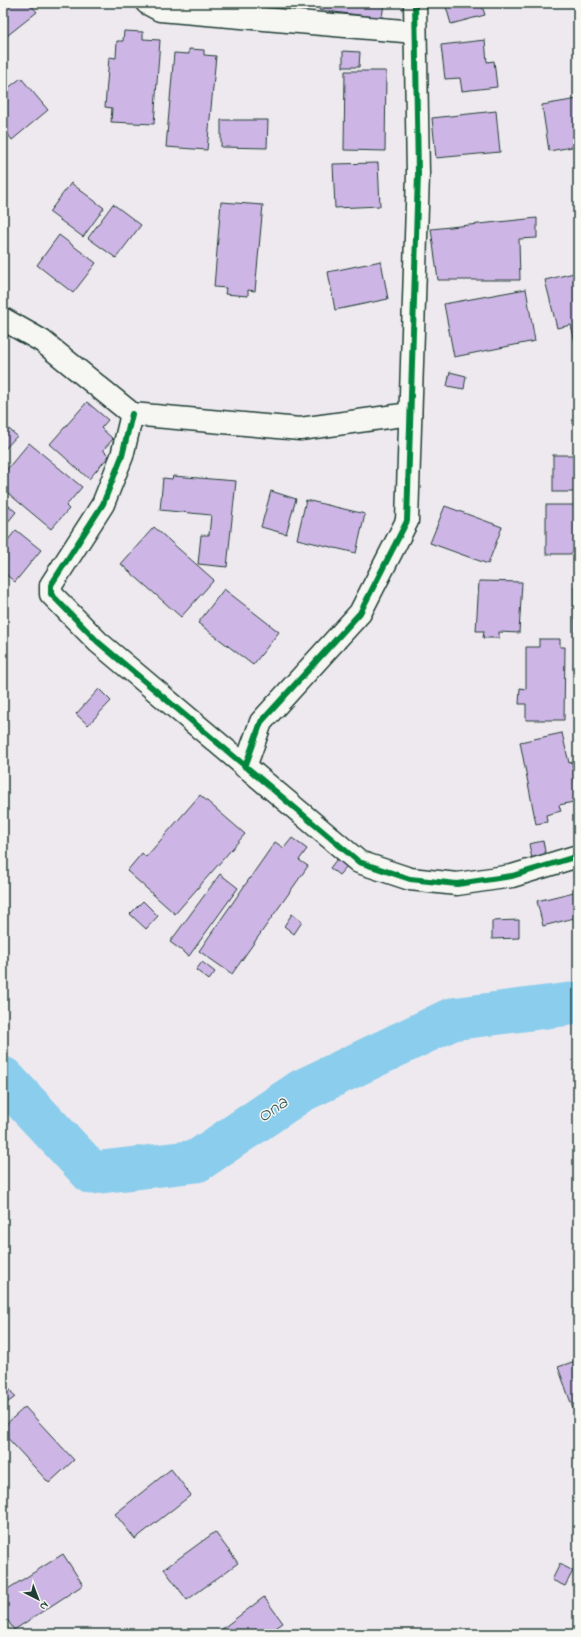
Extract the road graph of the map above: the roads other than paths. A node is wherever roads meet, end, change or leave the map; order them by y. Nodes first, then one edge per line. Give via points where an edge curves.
1 (147, 3) edge
2 (415, 3) edge
3 (415, 32) junction
4 (3, 319) edge
5 (132, 414) junction
6 (410, 414) junction
7 (245, 766) junction
8 (578, 856) edge

1 - 3 street via 160,10
2 - 3 street
3 - 6 street via 418,174
4 - 5 street via 42,341
5 - 6 street via 300,429
5 - 7 street via 122,456 103,504 51,585 50,594 98,642
6 - 7 street via 407,521 360,613 261,722
7 - 8 street via 359,862 410,879 457,884 512,876

